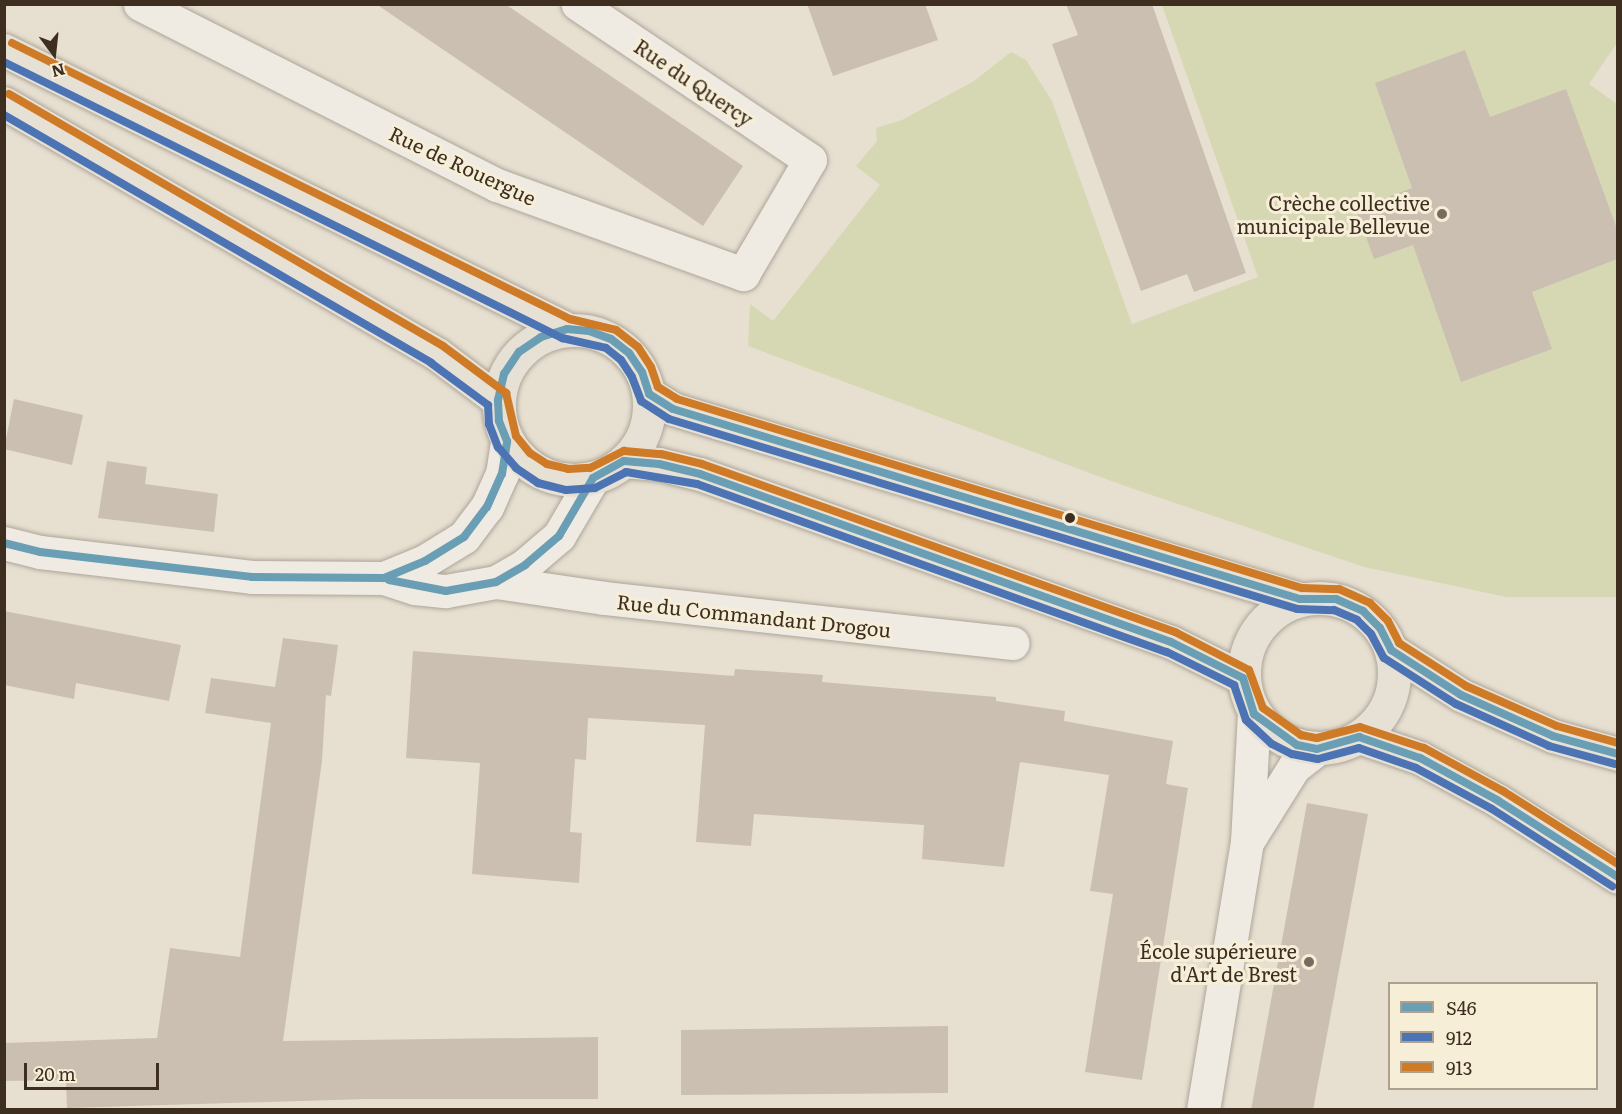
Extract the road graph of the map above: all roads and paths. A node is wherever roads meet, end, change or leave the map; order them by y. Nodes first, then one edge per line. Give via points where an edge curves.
1 (140, 4) edge
2 (578, 4) edge
3 (4, 51) edge
4 (4, 103) edge
5 (810, 160) joint
6 (567, 329) junction
7 (649, 394) junction
8 (498, 400) junction
9 (507, 441) junction
10 (624, 461) junction
11 (593, 478) junction
12 (4, 543) edge
13 (384, 578) junction
14 (496, 582) junction
15 (1300, 599) junction
16 (1013, 643) dead end
17 (1391, 650) junction
18 (1243, 678) junction
19 (1254, 714) junction
20 (1359, 737) junction
21 (1317, 749) junction
22 (1617, 754) edge
23 (1247, 842) junction
24 (1617, 876) edge
25 (1203, 1110) edge

1 - 5 street, Rue de Rouergue via 496,185 743,274
2 - 5 street, Rue du Quercy
3 - 6 main road
4 - 8 main road via 437,354
6 - 7 main road via 590,331 620,346 642,372
6 - 8 main road via 541,337 519,352 504,374
7 - 10 main road via 645,431
7 - 15 main road via 673,409
8 - 9 main road
9 - 11 main road via 522,461 543,474 567,480
9 - 13 street via 502,474 487,507 464,537 425,561
10 - 11 main road
10 - 18 main road via 700,474 1171,642
11 - 14 street via 559,536
12 - 13 street via 40,552 252,577
13 - 14 street via 415,588 446,591
14 - 16 street, Rue du Commandant Drogou via 604,598
15 - 17 main road via 1336,599 1363,611 1380,628
15 - 18 main road via 1264,619 1250,639
17 - 20 main road via 1392,691 1380,717
17 - 22 main road via 1461,695 1553,736
18 - 19 main road
19 - 21 main road via 1278,735
19 - 23 street
20 - 21 main road
20 - 24 main road via 1420,758 1497,800
21 - 23 street via 1294,767
23 - 25 street

